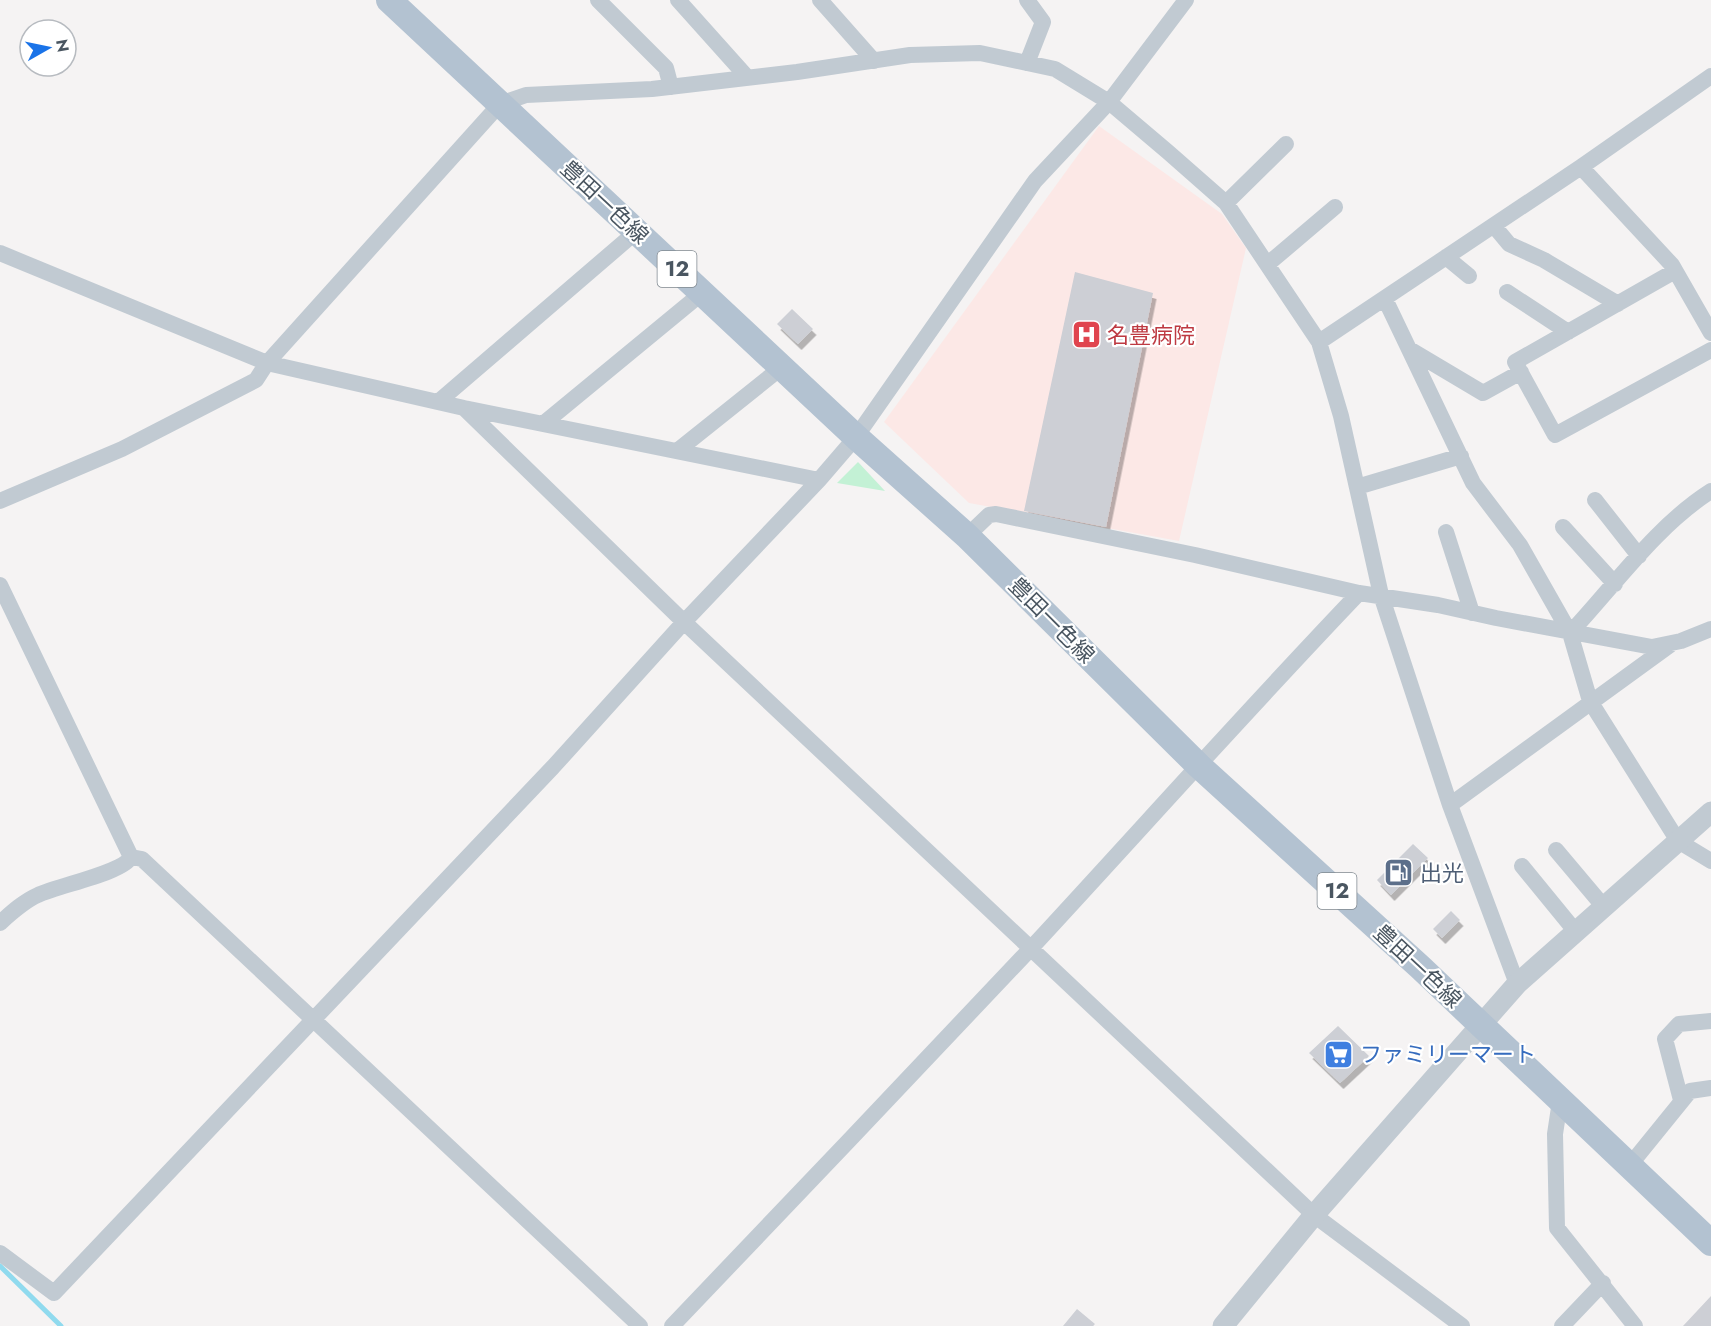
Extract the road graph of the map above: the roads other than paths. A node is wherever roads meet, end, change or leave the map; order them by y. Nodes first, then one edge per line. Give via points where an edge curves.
1 (389, 0) edge
2 (678, 0) edge
3 (820, 0) edge
4 (1027, 0) edge
5 (1186, 0) edge
6 (602, 1) edge
7 (874, 61) junction
8 (1027, 63) junction
9 (1711, 76) edge
10 (747, 77) junction
11 (671, 87) junction
12 (1109, 102) junction
13 (500, 104) junction
14 (1286, 144) dead end
15 (1581, 167) junction
16 (1227, 202) junction
17 (1335, 207) dead end
18 (1494, 226) junction
19 (637, 231) junction
20 (0, 254) edge
21 (1446, 257) junction
22 (1269, 263) junction
23 (1676, 271) junction
24 (1469, 276) dead end
25 (1507, 292) dead end
26 (702, 293) junction
27 (1385, 298) junction
28 (1618, 304) junction
29 (1568, 332) junction
30 (1711, 333) edge
31 (1319, 342) junction
32 (1410, 349) junction
33 (1711, 350) edge
34 (267, 363) junction
35 (782, 367) junction
36 (1521, 372) junction
37 (438, 402) junction
38 (464, 408) junction
39 (543, 424) junction
40 (856, 437) junction
41 (677, 451) junction
42 (1461, 456) junction
43 (819, 480) junction
44 (1357, 487) junction
45 (1711, 491) edge
46 (1595, 500) dead end
47 (0, 501) edge
48 (1563, 527) dead end
49 (1446, 532) dead end
50 (967, 536) junction
51 (1639, 556) junction
52 (1615, 584) junction
53 (0, 585) edge
54 (1359, 592) junction
55 (1381, 595) junction
56 (1472, 613) junction
57 (684, 622) junction
58 (1711, 629) edge
59 (1570, 633) junction
60 (1673, 643) junction
61 (1590, 701) junction
62 (1199, 766) junction
63 (1450, 805) junction
64 (1711, 812) edge
65 (1678, 841) junction
66 (1556, 850) dead end
67 (131, 857) junction
68 (1711, 861) edge
69 (1522, 866) dead end
70 (1604, 907) junction
71 (0, 923) edge
72 (1576, 932) junction
73 (1031, 948) junction
74 (1517, 984) junction
75 (312, 1020) junction
76 (1711, 1021) edge
77 (1479, 1025) junction
78 (1711, 1088) edge
79 (1681, 1100) junction
80 (1560, 1101) junction
81 (1630, 1165) junction
82 (1314, 1215) junction
83 (1711, 1243) edge
84 (0, 1253) edge
85 (1603, 1283) junction
86 (640, 1326) edge
87 (672, 1326) edge
88 (1223, 1326) edge
89 (1462, 1326) edge
90 (1562, 1326) edge
91 (1635, 1326) edge

1 - 13 main road, 豊田一色線 / 12
2 - 10 street
3 - 7 street
4 - 8 street via 1043,22
5 - 12 street
6 - 11 street via 666,68
7 - 8 street via 910,55 980,53
7 - 10 street
8 - 12 street via 1055,69
9 - 15 street
10 - 11 street
11 - 13 street via 526,95
12 - 16 street
12 - 40 street via 1035,181
13 - 19 main road, 豊田一色線 / 12
13 - 34 street
14 - 16 street
15 - 18 street
15 - 23 street
16 - 22 street
17 - 22 street
18 - 21 street
18 - 28 street via 1509,244 1545,260
19 - 26 main road, 豊田一色線 / 12
19 - 37 street
20 - 34 street
21 - 24 street
21 - 27 street
22 - 31 street
23 - 28 street
23 - 30 street
25 - 29 street
26 - 35 main road, 豊田一色線 / 12
26 - 39 street
27 - 31 street
27 - 32 street
28 - 29 street
29 - 36 street via 1515,362
31 - 44 street
32 - 36 street via 1484,393
32 - 42 street
33 - 36 street via 1554,435
34 - 37 street
34 - 47 street via 256,380 122,449
35 - 40 main road, 豊田一色線 / 12
35 - 41 street
37 - 38 street
38 - 39 street
38 - 57 street
39 - 41 street
40 - 43 street
40 - 50 main road, 豊田一色線 / 12
41 - 43 street
42 - 44 street
42 - 59 street via 1473,483 1520,545
43 - 57 street
44 - 55 street
45 - 51 street via 1694,502
46 - 51 street
48 - 52 street
49 - 56 street
50 - 54 street via 989,515 996,514
50 - 62 main road, 豊田一色線 / 12
51 - 52 street
52 - 59 street
53 - 67 street
54 - 55 street
54 - 62 street
55 - 56 street
55 - 63 street
56 - 59 street
57 - 73 street
57 - 75 street
58 - 60 street
59 - 60 street via 1653,647
59 - 61 street
60 - 61 street
61 - 63 street
61 - 65 street
62 - 73 street
62 - 77 main road, 豊田一色線 / 12
63 - 74 street
64 - 65 street
65 - 68 street
65 - 70 street
66 - 70 street
67 - 71 street via 128,864 108,873 63,884 35,896
67 - 75 street via 142,859
69 - 72 street
70 - 72 street
72 - 74 street
73 - 82 street
73 - 87 street
74 - 77 street
75 - 84 street via 54,1293
75 - 86 street
76 - 79 street via 1679,1024 1665,1039
77 - 80 main road, 豊田一色線 / 12
77 - 82 street
78 - 79 street via 1690,1091
79 - 81 street
80 - 81 main road, 豊田一色線 / 12
80 - 85 street via 1555,1134 1557,1228
81 - 83 main road, 豊田一色線 / 12
82 - 88 street
82 - 89 street
85 - 90 street
85 - 91 street

